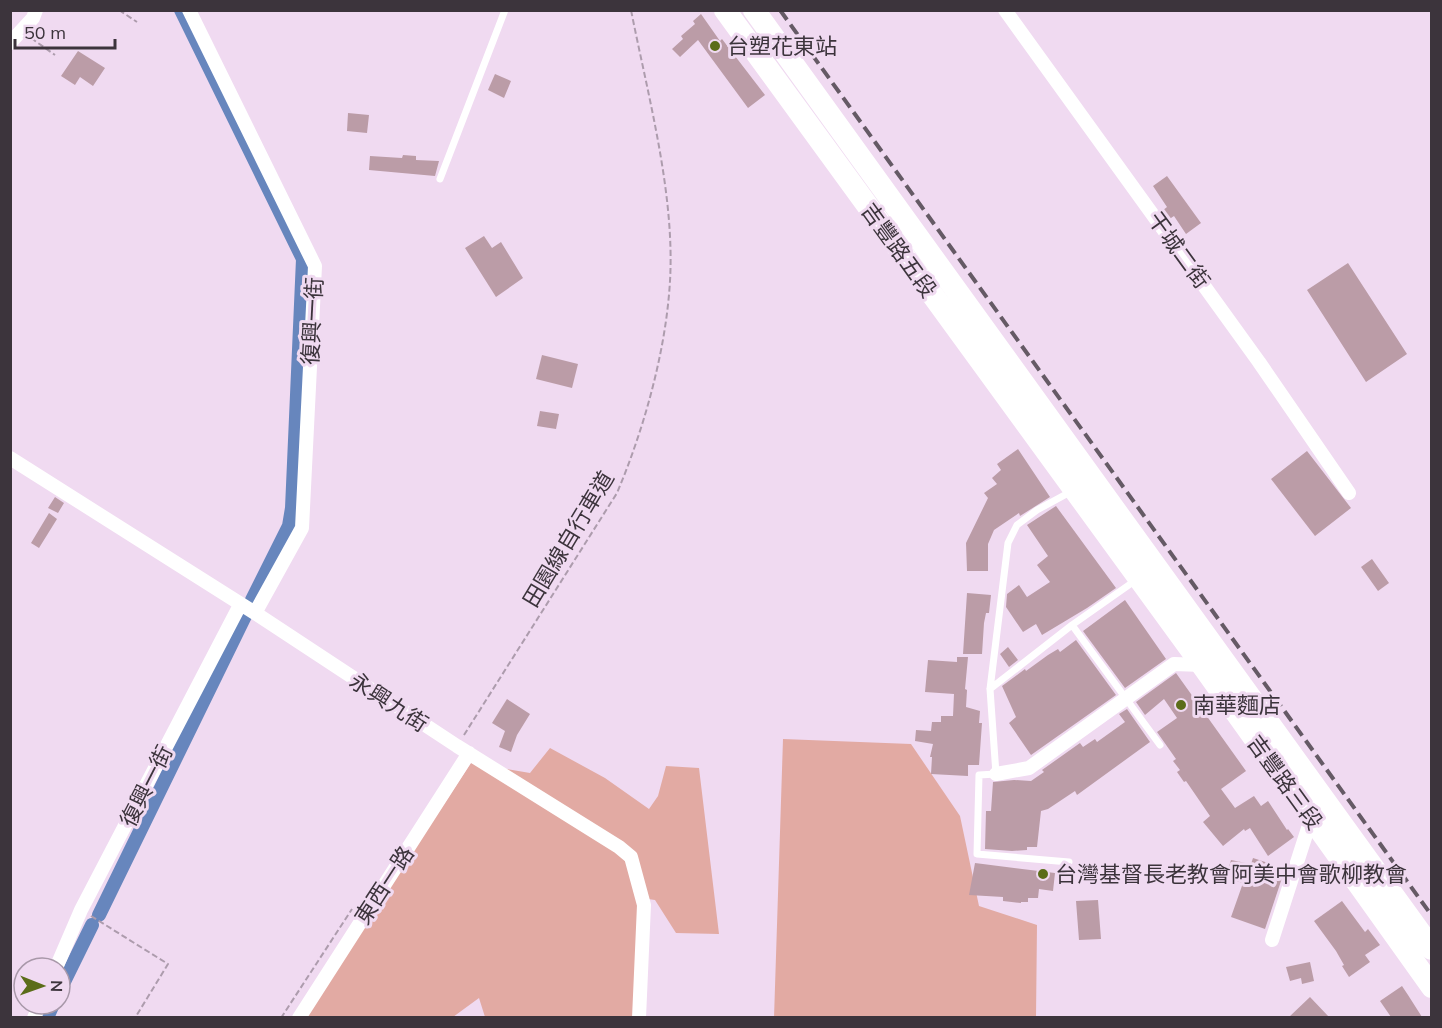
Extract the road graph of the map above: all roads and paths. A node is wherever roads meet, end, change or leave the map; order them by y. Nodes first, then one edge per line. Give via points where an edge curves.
1 (36, 10) edge
2 (119, 10) edge
3 (189, 10) edge
4 (505, 10) edge
5 (631, 10) edge
6 (725, 10) edge
7 (754, 10) edge
8 (1005, 10) edge
9 (137, 21) dead end
10 (22, 32) junction
11 (10, 43) edge
12 (55, 55) dead end
13 (440, 179) dead end
14 (10, 459) edge
15 (1083, 483) junction
16 (1349, 494) dead end
17 (1138, 578) junction
18 (240, 605) junction
19 (255, 613) junction
20 (1072, 625) junction
21 (1210, 659) junction
22 (990, 688) junction
23 (1127, 699) junction
24 (1160, 746) dead end
25 (463, 750) junction
26 (996, 774) junction
27 (1311, 819) junction
28 (1069, 862) dead end
29 (353, 907) dead end
30 (81, 910) junction
31 (1272, 940) dead end
32 (1431, 949) edge
33 (61, 956) edge
34 (1431, 987) edge
35 (135, 1017) edge
36 (281, 1017) edge
37 (299, 1017) edge
38 (639, 1017) edge

1 - 10 street
2 - 9 path
3 - 19 street, 復興一街 via 315,266 302,528
4 - 13 lane
5 - 25 path, 田園線自行車道 via 667,200 670,281 663,342 634,453 617,494
6 - 15 main road, 吉豐路五段
7 - 15 main road, 吉豐路五段
8 - 16 street, 干城二街 via 1259,362
10 - 11 street
10 - 12 path
14 - 18 street, 永興九街
15 - 17 main road, 吉豐路三段
15 - 21 main road, 吉豐路三段
15 - 22 lane via 1017,525 1008,543
17 - 20 lane
17 - 21 main road, 吉豐路三段
18 - 19 street, 永興九街
18 - 30 street, 復興一街
19 - 25 street, 永興九街
20 - 22 lane
20 - 23 lane
21 - 23 street via 1174,664
21 - 27 main road, 吉豐路三段
21 - 32 main road, 吉豐路三段
22 - 26 lane
23 - 24 lane
23 - 26 street via 1029,768
25 - 37 street, 東西一路
25 - 38 street, 永興九街 via 631,857 644,904
26 - 28 lane via 979,775 977,854
27 - 31 street
27 - 34 main road, 吉豐路三段
29 - 36 path
30 - 33 street, 復興一街
30 - 35 path via 168,964

